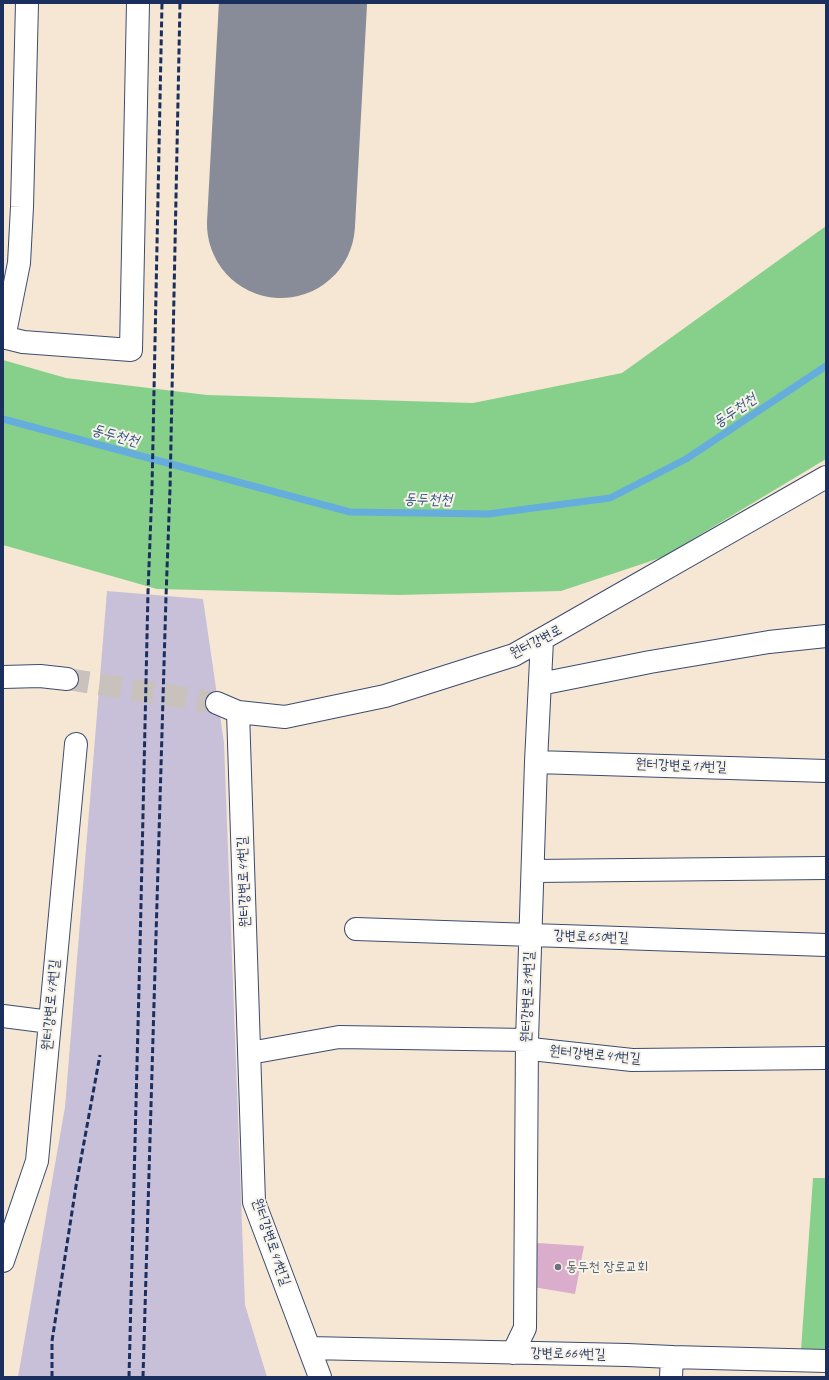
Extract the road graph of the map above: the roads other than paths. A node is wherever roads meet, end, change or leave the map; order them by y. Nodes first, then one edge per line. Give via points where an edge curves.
1 (27, 3) edge
2 (138, 3) edge
3 (4, 338) edge
4 (826, 477) edge
5 (826, 636) edge
6 (542, 640) junction
7 (3, 677) edge
8 (67, 680) tunnel mouth
9 (540, 684) junction
10 (217, 703) tunnel mouth
11 (238, 712) junction
12 (76, 744) dead end
13 (536, 762) junction
14 (826, 770) edge
15 (826, 868) edge
16 (533, 870) junction
17 (356, 929) dead end
18 (530, 935) junction
19 (826, 945) edge
20 (3, 1016) edge
21 (50, 1022) junction
22 (526, 1040) junction
23 (250, 1052) junction
24 (826, 1058) edge
25 (3, 1261) edge
26 (309, 1348) junction
27 (513, 1353) junction
28 (826, 1361) edge
29 (672, 1367) edge
30 (320, 1377) edge

1 - 3 street via 19,263
2 - 3 street via 131,350 23,342
4 - 6 street, 원터강변로
5 - 9 street via 769,642 658,660
6 - 9 street, 원터강변로31번길
6 - 11 street, 원터강변로 via 514,655 385,696 285,718
7 - 8 street via 40,676
9 - 13 street, 원터강변로31번길
10 - 11 street, 원터강변로
11 - 23 street, 원터강변로41번길
12 - 21 street, 원터강변로47번길
13 - 14 street, 원터강변로17번길
13 - 16 street, 원터강변로31번길
15 - 16 street
16 - 18 street, 원터강변로31번길
17 - 18 street, 강변로650번길
18 - 19 street, 강변로650번길
18 - 22 street, 원터강변로31번길
20 - 21 street
21 - 25 street, 원터강변로47번길 via 37,1161
22 - 23 street via 339,1037
22 - 24 street, 원터강변로41번길 via 531,1049 632,1060
22 - 27 street, 원터강변로31번길 via 525,1328
23 - 26 street, 원터강변로41번길 via 254,1202
26 - 27 street, 강변로664번길
26 - 30 street, 원터강변로41번길
27 - 29 street, 강변로664번길 via 627,1355
28 - 29 street, 강변로664번길

